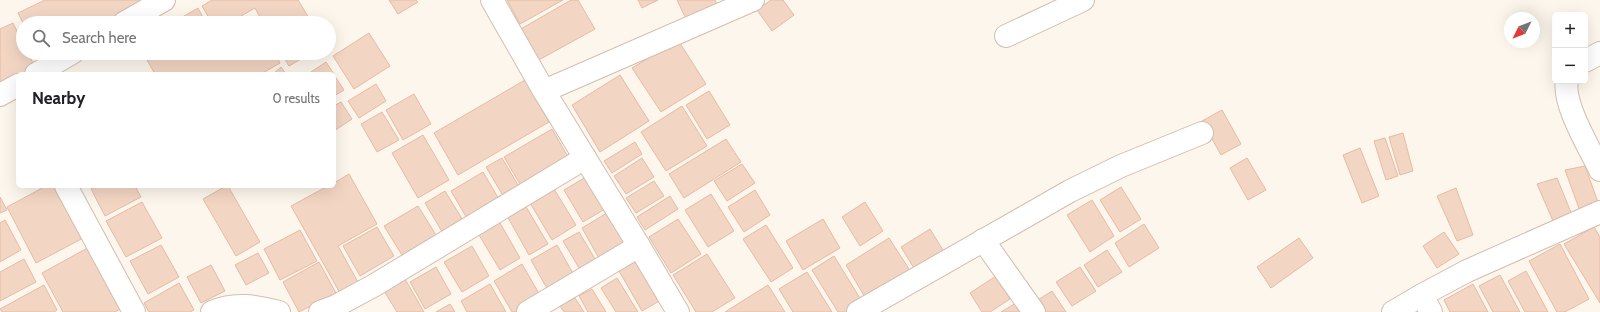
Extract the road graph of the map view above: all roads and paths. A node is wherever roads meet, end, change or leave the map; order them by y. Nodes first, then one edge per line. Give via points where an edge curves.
1 (164, 0) edge
2 (492, 0) edge
3 (753, 0) edge
4 (1083, 0) edge
5 (136, 16) edge
6 (1006, 36) dead end
7 (1600, 53) edge
8 (60, 60) edge
9 (1588, 60) edge
10 (39, 72) edge
11 (1566, 84) edge
12 (16, 86) edge
13 (544, 91) junction
14 (0, 95) edge
15 (1202, 133) dead end
16 (585, 158) junction
17 (1600, 170) edge
18 (67, 188) edge
19 (1600, 212) edge
20 (983, 240) junction
21 (639, 246) junction
22 (1426, 304) edge
23 (134, 312) edge
24 (212, 312) edge
25 (279, 312) edge
26 (320, 312) edge
27 (528, 312) edge
28 (678, 312) edge
29 (858, 312) edge
30 (1034, 312) edge
31 (1393, 312) edge

1 - 5 street
2 - 13 street
3 - 13 street
4 - 6 street
7 - 9 street
8 - 10 street
11 - 17 street via 1568,102
12 - 14 street
13 - 16 street
15 - 20 street via 1121,166 1070,191
16 - 21 street
16 - 26 street via 373,286
18 - 23 street
19 - 22 street via 1467,271
20 - 29 street
20 - 30 street
21 - 27 street
21 - 28 street
22 - 31 street
24 - 25 street via 221,308 246,305

